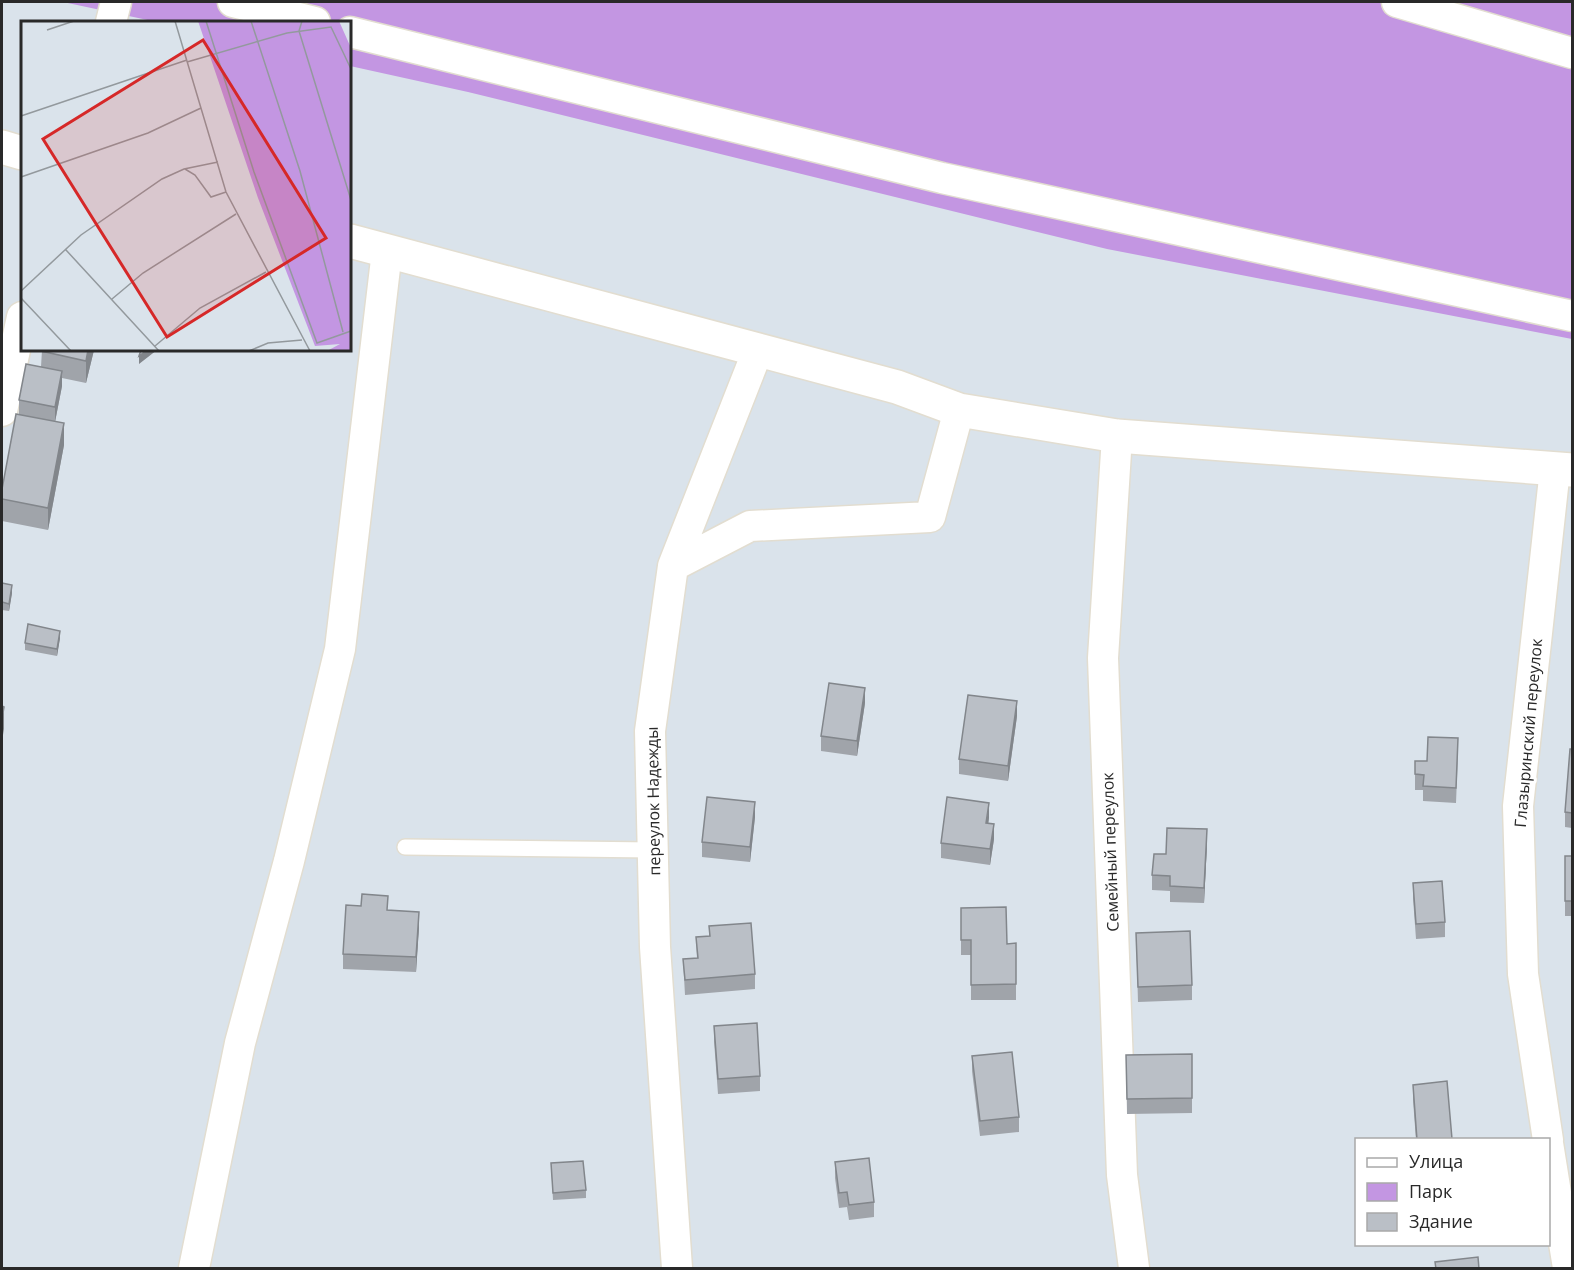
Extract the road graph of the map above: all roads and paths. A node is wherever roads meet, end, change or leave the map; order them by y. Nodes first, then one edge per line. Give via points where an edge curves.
1 (116, 2) edge
2 (233, 2) edge
3 (1397, 2) edge
4 (111, 21) edge
5 (311, 21) edge
6 (351, 32) edge
7 (1572, 53) edge
8 (2, 147) edge
9 (21, 153) edge
10 (351, 241) edge
11 (387, 251) junction
12 (1572, 316) edge
13 (21, 322) edge
14 (758, 350) junction
15 (959, 410) junction
16 (2, 411) edge
17 (1117, 436) junction
18 (1564, 470) edge
19 (673, 566) junction
20 (405, 847) dead end
21 (653, 850) junction
22 (1548, 1138) edge
23 (1550, 1154) edge
24 (194, 1269) edge
25 (677, 1269) edge
26 (1134, 1269) edge
27 (1568, 1269) edge

1 - 4 street
2 - 5 street
3 - 7 street
6 - 12 street via 942,178
8 - 9 street
10 - 11 street
11 - 14 street
11 - 24 street via 340,649 240,1043
13 - 16 street
14 - 15 street via 897,387
14 - 19 street, переулок Надежды
15 - 17 street
15 - 19 street via 930,518 750,526
17 - 18 street
17 - 26 street, Семейный переулок via 1103,658 1122,1175
18 - 22 street, Глазыринский переулок via 1518,806 1523,974
19 - 21 street, переулок Надежды via 650,732
20 - 21 lane
21 - 25 street, переулок Надежды via 655,947
23 - 27 street, Глазыринский переулок

